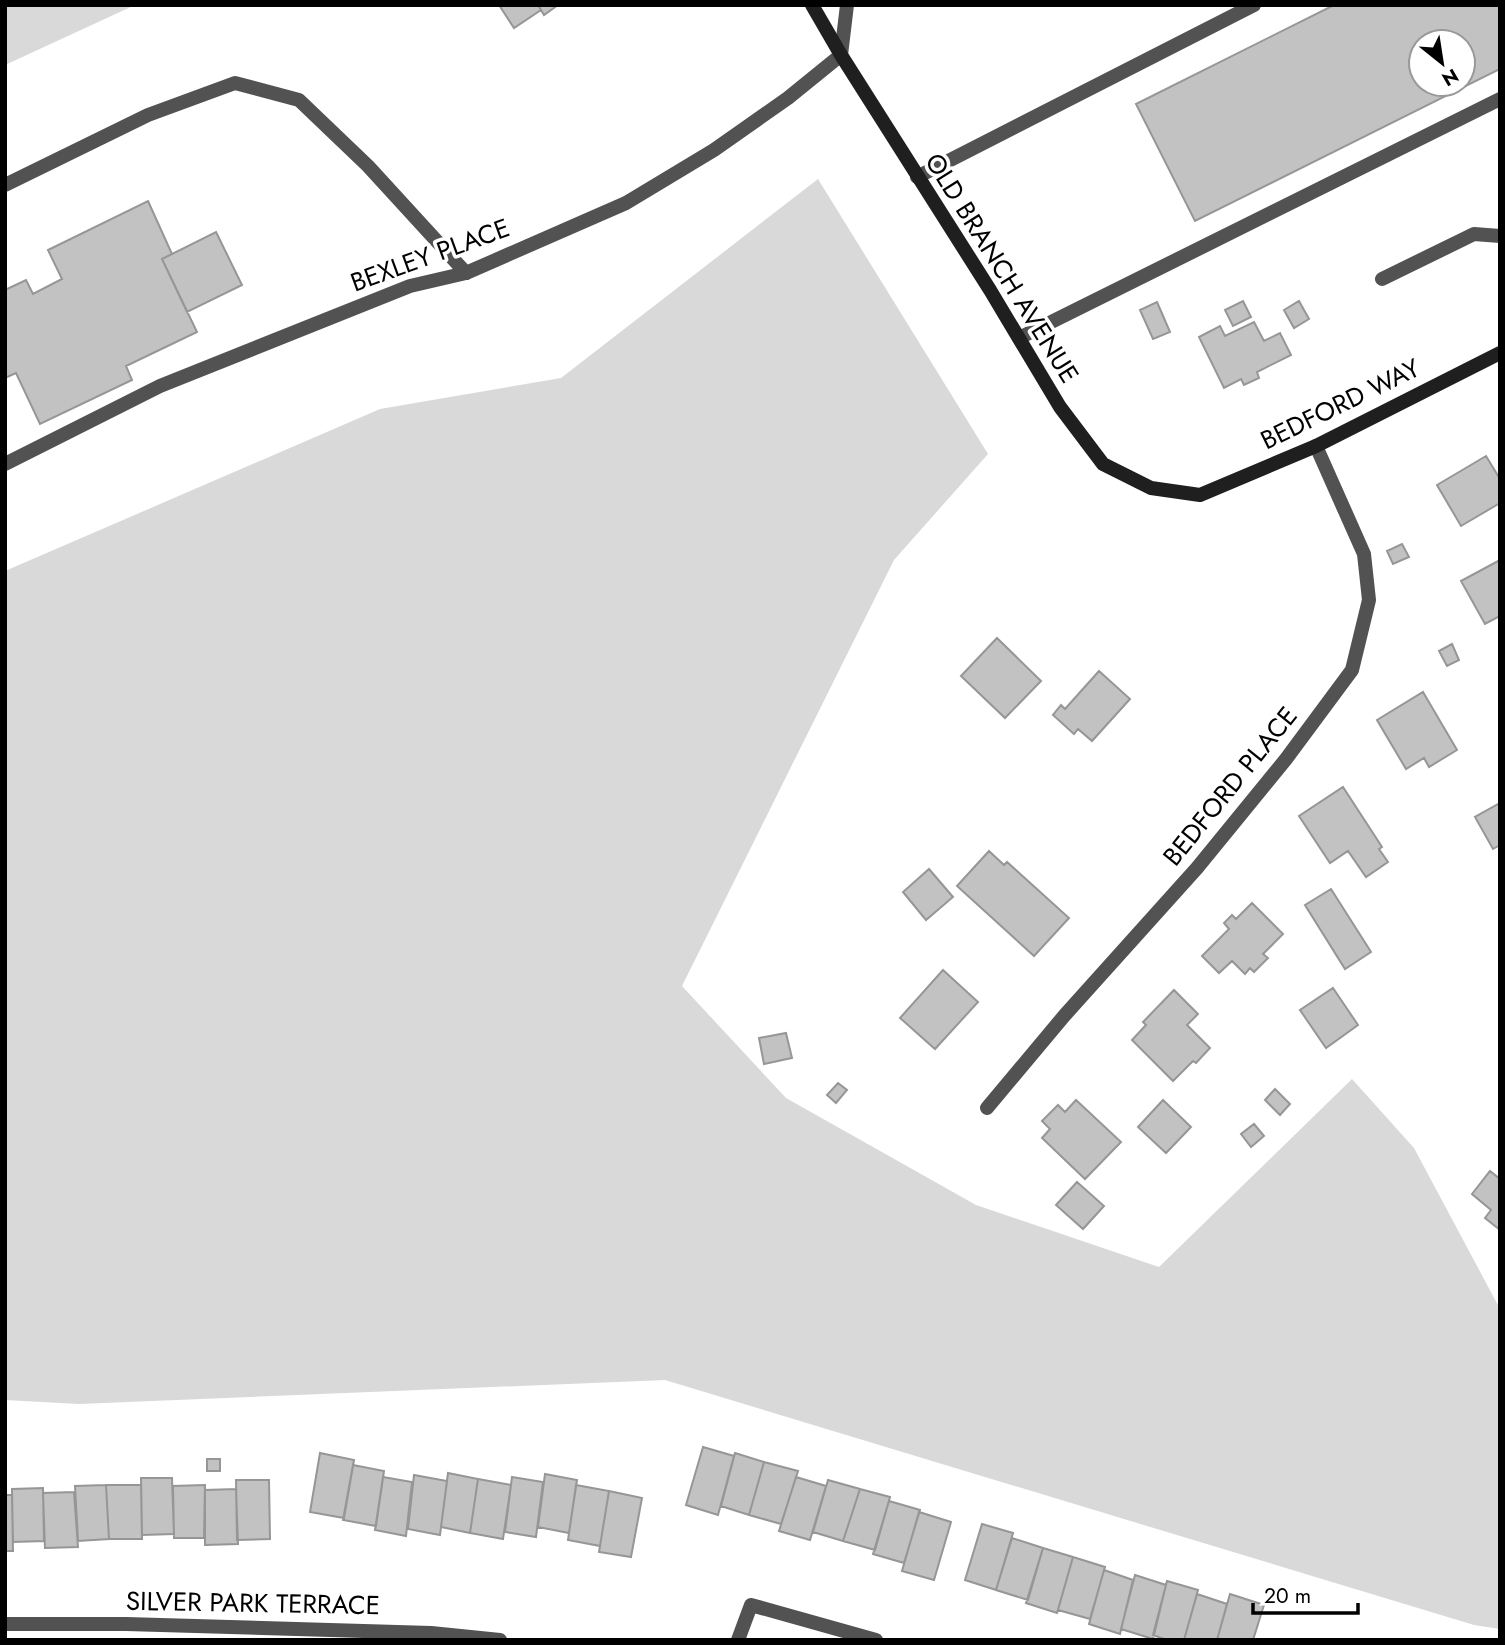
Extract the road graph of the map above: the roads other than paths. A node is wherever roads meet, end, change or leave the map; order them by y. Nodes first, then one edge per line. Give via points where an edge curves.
1 (812, 5) edge
2 (847, 5) edge
3 (1254, 5) edge
4 (841, 55) junction
5 (1500, 99) edge
6 (917, 177) junction
7 (5, 185) edge
8 (1500, 236) edge
9 (466, 274) junction
10 (1382, 278) dead end
11 (1019, 338) junction
12 (1499, 355) edge
13 (1317, 446) junction
14 (5, 464) edge
15 (1200, 495) joint
16 (987, 1108) dead end
17 (5, 1624) edge
18 (500, 1640) edge
19 (738, 1640) edge
20 (876, 1640) edge

1 - 4 street, OLD BRANCH AVENUE
2 - 4 street
3 - 6 street
4 - 6 street, OLD BRANCH AVENUE
4 - 9 street, BEXLEY PLACE via 714,150 626,203
5 - 11 street
6 - 11 street, OLD BRANCH AVENUE
7 - 9 street via 148,115 235,83 299,100 368,166
8 - 10 street via 1474,234
9 - 14 street, BEXLEY PLACE via 410,286 160,386
11 - 15 street, OLD BRANCH AVENUE via 1060,407 1103,464 1151,488
12 - 13 street, BEDFORD WAY
13 - 15 street, BEDFORD WAY
13 - 16 street, BEDFORD PLACE via 1364,554 1368,600 1352,670 1198,868
17 - 18 street, SILVER PARK TERRACE via 431,1633
19 - 20 street via 751,1605

